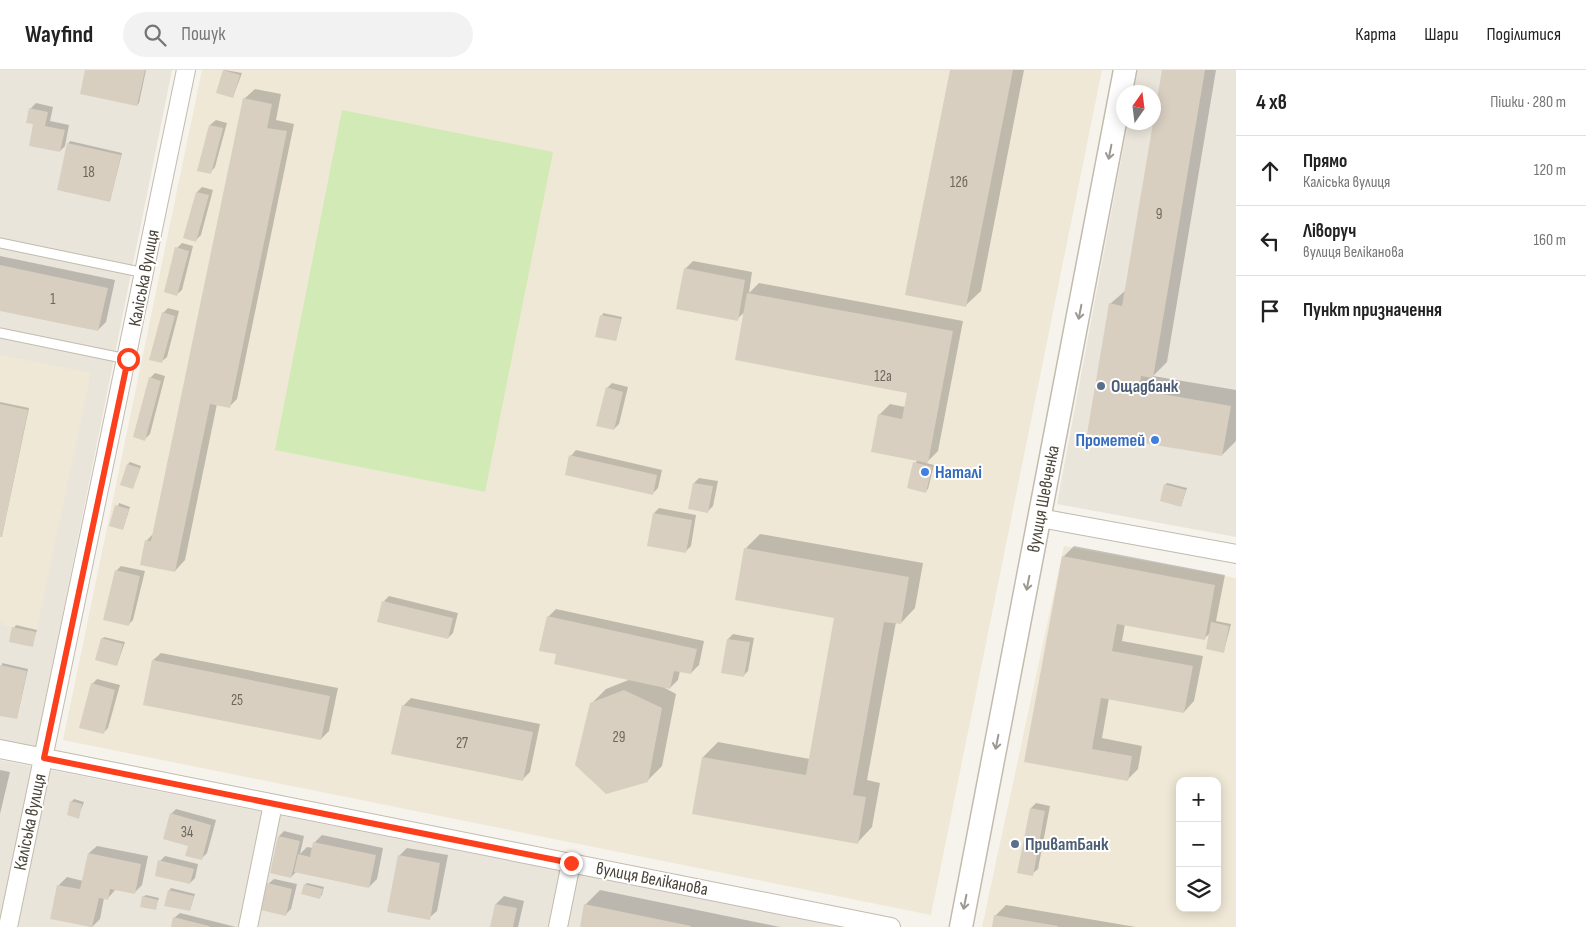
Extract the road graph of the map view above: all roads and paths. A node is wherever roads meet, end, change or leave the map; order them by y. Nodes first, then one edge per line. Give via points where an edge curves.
1 (186, 70) edge
2 (1125, 70) edge
3 (0, 243) edge
4 (145, 273) junction
5 (0, 333) edge
6 (128, 359) junction
7 (1040, 518) junction
8 (1236, 554) edge
9 (0, 749) edge
10 (44, 758) junction
11 (274, 804) junction
12 (571, 863) junction
13 (8, 927) edge
14 (248, 927) edge
15 (558, 927) edge
16 (891, 927) edge
17 (960, 927) edge

1 - 4 street, Каліська вулиця
2 -> 7 street, вулиця Шевченка
3 - 4 lane
4 - 6 street, Каліська вулиця
5 - 6 lane
6 - 10 street, Каліська вулиця
7 - 8 street
7 -> 17 street, вулиця Шевченка
9 - 10 street, вулиця Веліканова
10 - 11 street, вулиця Веліканова
10 - 13 street, Каліська вулиця
11 - 12 street, вулиця Веліканова
11 - 14 street
12 - 15 street
12 - 16 street, вулиця Веліканова

